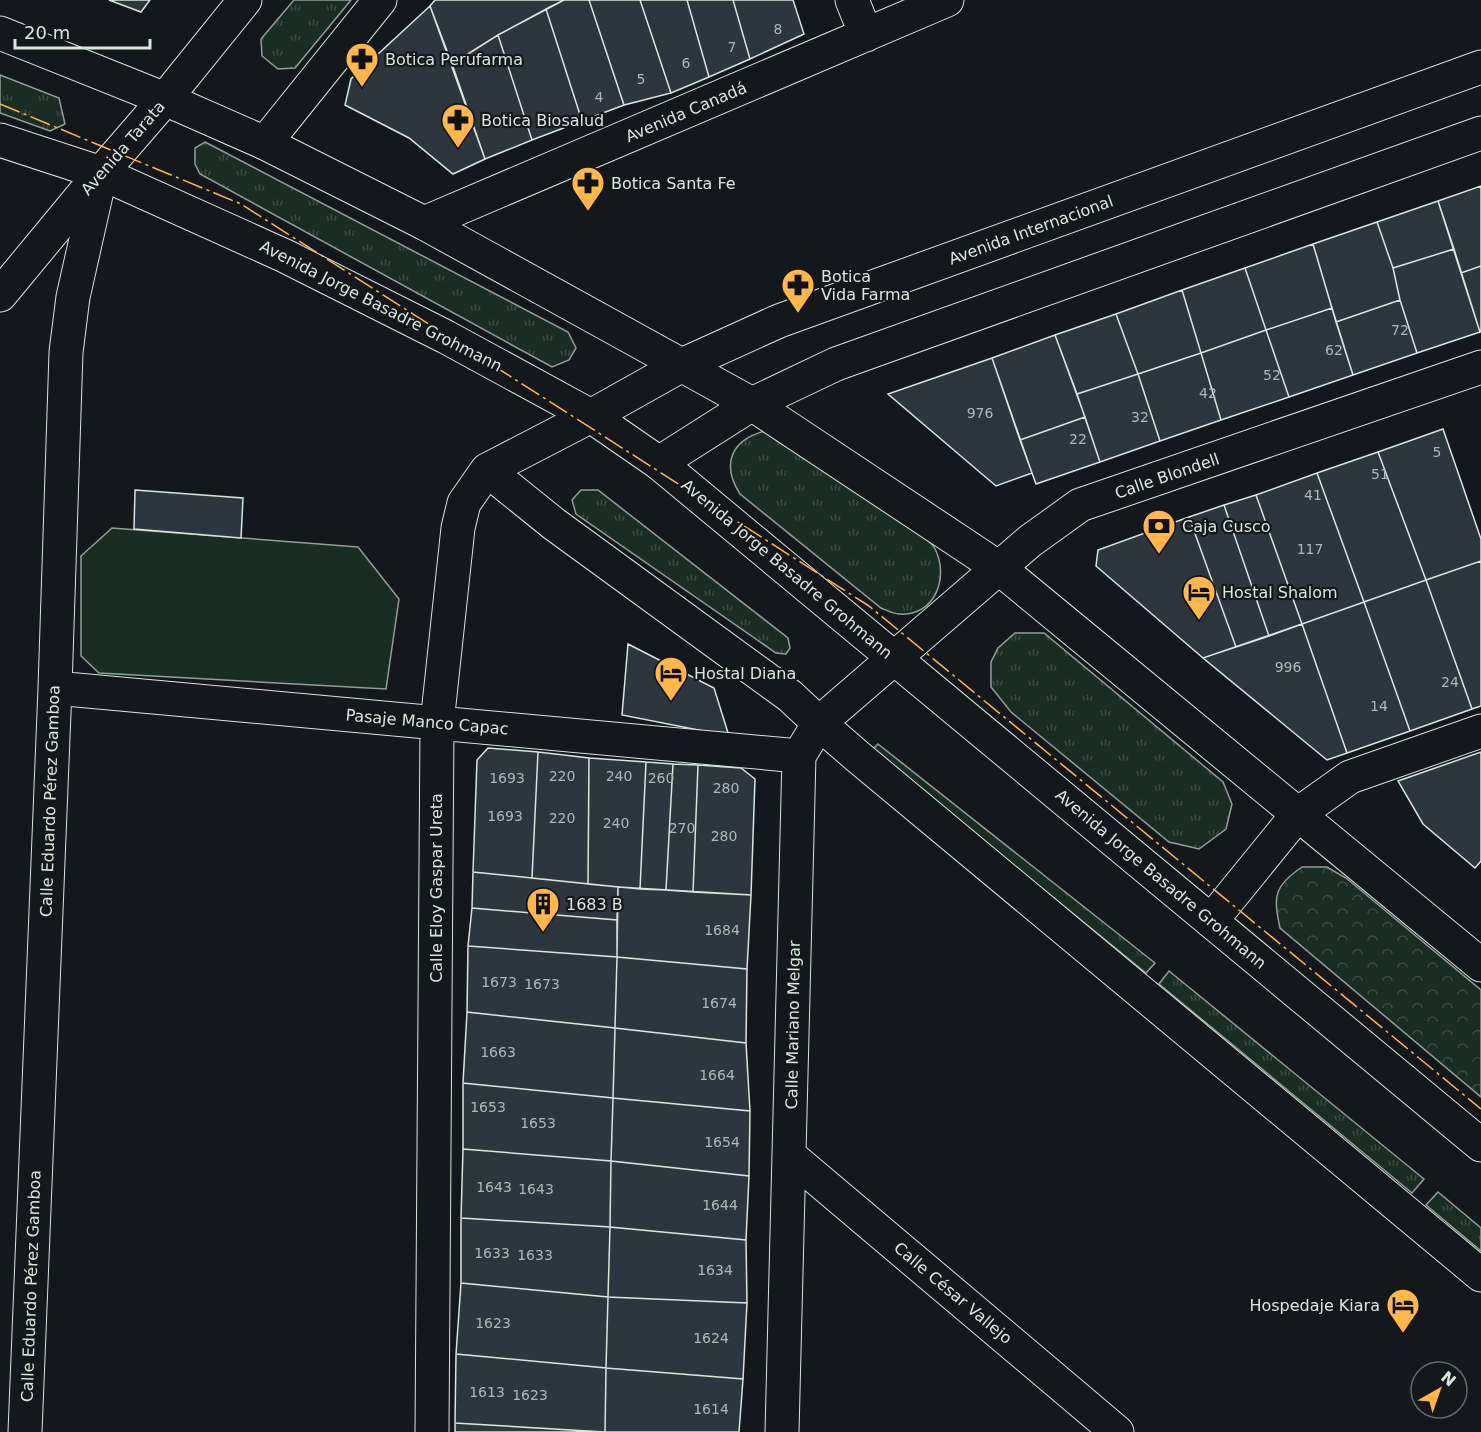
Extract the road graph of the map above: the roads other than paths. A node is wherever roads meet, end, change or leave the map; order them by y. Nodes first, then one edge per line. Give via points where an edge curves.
1 (245, 0) edge
2 (380, 0) edge
3 (852, 0) edge
4 (947, 0) edge
5 (0, 33) edge
6 (866, 35) junction
7 (1481, 67) edge
8 (165, 99) junction
9 (1481, 133) edge
10 (0, 140) edge
11 (265, 143) junction
12 (101, 173) junction
13 (424, 223) junction
14 (0, 295) edge
15 (682, 365) junction
16 (1481, 367) edge
17 (752, 404) junction
18 (591, 416) junction
19 (659, 463) junction
20 (487, 470) junction
21 (999, 568) junction
22 (894, 658) junction
23 (55, 688) junction
24 (437, 723) junction
25 (819, 723) junction
26 (1481, 731) edge
27 (800, 756) junction
28 (1298, 814) junction
29 (1211, 921) junction
30 (1481, 965) edge
31 (1481, 1145) edge
32 (789, 1155) junction
33 (1481, 1275) edge
34 (25, 1432) edge
35 (432, 1432) edge
36 (782, 1432) edge
37 (1117, 1432) edge

1 - 8 main road, Avenida Tarata
2 - 11 main road
3 - 6 main road
4 - 6 main road, Avenida Canadá
5 - 8 main road
6 - 13 main road, Avenida Canadá
7 - 15 main road, Avenida Internacional via 779,321
8 - 11 main road
8 - 12 main road, Avenida Tarata
9 - 17 main road via 836,364
10 - 12 main road, Avenida Jorge Basadre Grohmann
11 - 13 main road
12 - 14 main road, Avenida Tarata
12 - 18 main road, Avenida Jorge Basadre Grohmann via 295,261
12 - 23 main road, Calle Eduardo Pérez Gamboa via 73,297 66,352
13 - 15 main road
15 - 17 main road
15 - 18 main road, Avenida Internacional
16 - 21 main road, Calle Blondell via 1080,506
17 - 19 main road
17 - 21 main road
18 - 19 main road, Avenida Jorge Basadre Grohmann
18 - 20 main road, Calle Eloy Gaspar Ureta
19 - 22 main road, Avenida Jorge Basadre Grohmann
20 - 24 main road, Calle Eloy Gaspar Ureta via 464,503 458,528
20 - 25 main road via 554,524 790,696
21 - 22 main road, Calle Blondell
21 - 28 main road
22 - 25 main road, Calle Mariano Melgar
22 - 29 main road, Avenida Jorge Basadre Grohmann
23 - 24 main road, Pasaje Manco Capac
23 - 34 main road, Calle Eduardo Pérez Gamboa
24 - 27 main road, Pasaje Manco Capac
24 - 35 main road, Calle Eloy Gaspar Ureta
25 - 27 main road, Calle Mariano Melgar
25 - 33 main road
26 - 28 main road via 1350,777
27 - 32 main road, Calle Mariano Melgar
28 - 29 main road
28 - 30 main road
29 - 31 main road, Avenida Jorge Basadre Grohmann
32 - 36 main road, Calle Mariano Melgar
32 - 37 main road, Calle César Vallejo

